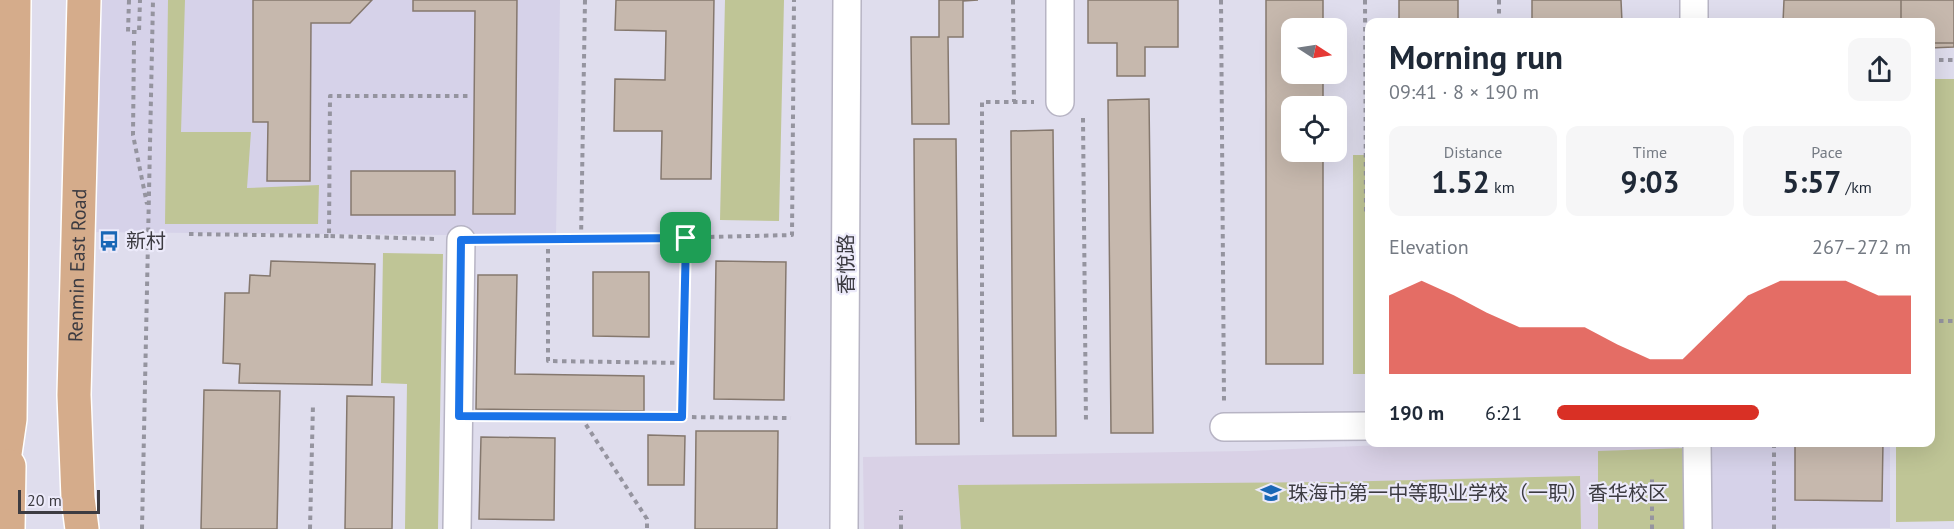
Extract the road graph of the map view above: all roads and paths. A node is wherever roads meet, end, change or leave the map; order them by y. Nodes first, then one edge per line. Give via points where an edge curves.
1 (14, 0) edge
2 (84, 0) edge
3 (129, 0) edge
4 (140, 0) edge
5 (153, 0) edge
6 (585, 0) edge
7 (794, 0) edge
8 (847, 0) edge
9 (1013, 0) edge
10 (1060, 0) edge
11 (1221, 0) edge
12 (1365, 0) edge
13 (1499, 0) edge
14 (1694, 0) edge
15 (1365, 18) edge
16 (1499, 18) edge
17 (1694, 18) edge
18 (134, 41) dead end
19 (1935, 60) edge
20 (1954, 60) edge
21 (469, 96) dead end
22 (1014, 102) junction
23 (1060, 102) junction
24 (149, 213) junction
25 (189, 234) dead end
26 (329, 236) junction
27 (686, 238) junction
28 (461, 240) junction
29 (548, 240) junction
30 (581, 240) junction
31 (1935, 321) edge
32 (1954, 321) edge
33 (683, 363) junction
34 (313, 404) dead end
35 (459, 416) junction
36 (581, 417) junction
37 (682, 417) junction
38 (791, 418) dead end
39 (10, 419) junction
40 (982, 422) dead end
41 (1086, 424) dead end
42 (1365, 426) edge
43 (1224, 427) joint
44 (1698, 447) edge
45 (1774, 447) edge
46 (75, 450) junction
47 (1652, 479) dead end
48 (0, 488) edge
49 (901, 510) dead end
50 (8, 529) edge
51 (71, 529) edge
52 (82, 529) edge
53 (142, 529) edge
54 (310, 529) edge
55 (457, 529) edge
56 (647, 529) edge
57 (844, 529) edge
58 (901, 529) edge
59 (1652, 529) edge
60 (1698, 529) edge
61 (1774, 529) edge

1 - 39 main road
2 - 46 main road, Renmin East Road
3 - 4 path via 128,32 139,32
5 - 24 path
6 - 30 path
7 - 27 path via 792,235
8 - 57 street, 香悅路
9 - 22 path
10 - 23 street
11 - 43 path
12 - 15 path
13 - 16 path
14 - 17 street
18 - 24 path via 133,135
19 - 20 path
21 - 26 path via 330,96
22 - 23 path
22 - 40 path via 982,102
23 - 41 path via 1082,102
24 - 53 path
25 - 26 path
26 - 28 path
27 - 30 path
27 - 33 path
28 - 29 path
28 - 35 street
29 - 30 path
29 - 33 path via 548,361
31 - 32 path
33 - 37 path
34 - 54 path
35 - 36 path
35 - 55 street
36 - 37 path
36 - 56 path via 647,519
37 - 38 path
39 - 48 main road
39 - 50 main road
42 - 43 street
44 - 60 street
45 - 61 path
46 - 51 main road
46 - 52 main road, Renmin East Road
47 - 59 path
49 - 58 path

